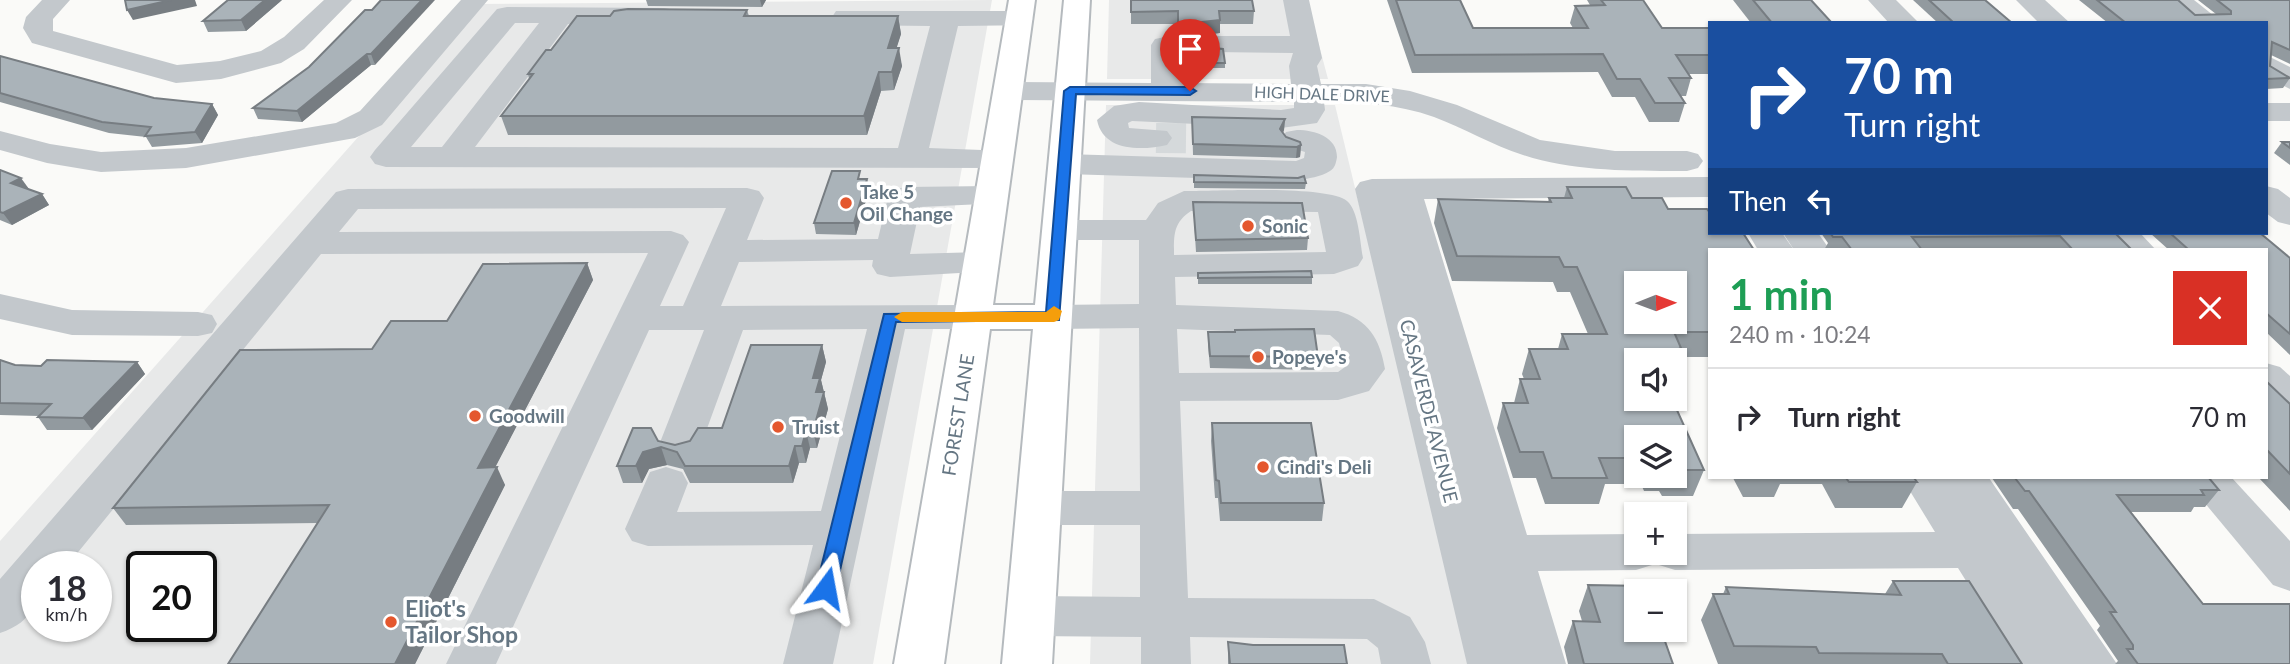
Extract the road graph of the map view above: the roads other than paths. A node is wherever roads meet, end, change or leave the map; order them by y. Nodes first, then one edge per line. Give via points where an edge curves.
1 (57, 0) edge
2 (339, 0) edge
3 (475, 0) edge
4 (1077, 0) edge
5 (1296, 0) edge
6 (1881, 0) edge
7 (2029, 0) edge
8 (2177, 0) edge
9 (1021, 9) edge
10 (560, 15) junction
11 (698, 16) edge
12 (822, 17) edge
13 (946, 18) junction
14 (1903, 21) edge
15 (2054, 21) edge
16 (2206, 21) edge
17 (1305, 45) junction
18 (2268, 65) edge
19 (2290, 80) edge
20 (1008, 91) junction
21 (1070, 91) junction
22 (1166, 91) junction
23 (1308, 92) junction
24 (2268, 112) edge
25 (2290, 112) edge
26 (1157, 138) tunnel mouth
27 (0, 140) edge
28 (1298, 155) edge
29 (450, 157) junction
30 (911, 158) junction
31 (997, 158) junction
32 (1708, 162) edge
33 (1065, 164) junction
34 (1708, 187) edge
35 (991, 196) junction
36 (2268, 198) edge
37 (2290, 215) edge
38 (1060, 230) junction
39 (2122, 235) edge
40 (310, 243) junction
41 (2136, 248) edge
42 (894, 249) junction
43 (725, 251) junction
44 (981, 264) junction
45 (0, 306) edge
46 (1158, 316) junction
47 (889, 317) junction
48 (973, 317) junction
49 (1054, 317) junction
50 (635, 318) junction
51 (713, 318) junction
52 (198, 324) dead end
53 (2268, 378) edge
54 (1160, 387) junction
55 (2290, 399) edge
56 (1925, 479) edge
57 (1967, 479) edge
58 (2207, 479) edge
59 (1039, 508) junction
60 (1163, 508) junction
61 (840, 528) junction
62 (1972, 550) junction
63 (52, 551) edge
64 (1624, 552) edge
65 (1687, 552) edge
66 (1487, 553) junction
67 (2290, 572) edge
68 (21, 588) edge
69 (0, 613) edge
70 (1165, 615) junction
71 (1031, 616) junction
72 (471, 664) edge
73 (808, 664) edge
74 (919, 664) edge
75 (1027, 664) edge
76 (1166, 664) edge
77 (1406, 664) edge
78 (1492, 664) edge
79 (1541, 664) edge
80 (2045, 664) edge
81 (2092, 664) edge

1 - 2 street via 40,17 37,28 42,37 176,74 229,69 271,57 294,43
3 - 27 street via 371,118 344,131 186,158 101,162
4 - 21 main road
5 - 17 street
6 - 14 street
7 - 15 street
8 - 16 street
9 - 13 street
9 - 20 main road, FOREST LANE
10 - 11 street
10 - 29 street
10 - 29 street via 507,15 386,157
12 - 13 street
13 - 30 street
17 - 22 street via 1165,44
17 - 23 street
18 - 19 street
20 - 21 street, HIGH DALE DRIVE
20 - 31 main road, FOREST LANE
21 - 22 street, HIGH DALE DRIVE
21 - 33 main road
22 - 23 street, HIGH DALE DRIVE
23 - 26 street via 1310,110 1297,118 1139,111 1112,120 1115,133
23 - 32 street, HIGH DALE DRIVE via 1399,97 1446,111 1533,148 1572,156
24 - 25 street
28 - 33 street
29 - 30 street
30 - 31 street
31 - 35 main road, FOREST LANE
33 - 38 main road
34 - 66 street, CASAVERDE AVENUE via 1388,189
35 - 42 street via 905,197
35 - 44 main road, FOREST LANE
36 - 37 street
38 - 46 street via 1157,248
38 - 49 main road
39 - 41 street
40 - 43 street via 348,199 747,198
40 - 50 street via 671,242
40 - 63 street
42 - 43 street
42 - 44 street via 891,266
43 - 51 street
44 - 48 main road, FOREST LANE
45 - 52 street via 22,316 124,325
46 - 49 street
46 - 54 street
46 - 54 street via 1338,323 1351,329 1361,343 1365,369 1355,381 1338,386
47 - 48 street
47 - 51 street
47 - 61 street
48 - 49 main road
48 - 74 main road, FOREST LANE
49 - 59 main road
50 - 51 street
50 - 72 street
51 - 61 street via 673,464 648,529
53 - 55 street
54 - 60 street
56 - 62 street
57 - 81 street
58 - 67 street
59 - 60 street
59 - 71 main road
60 - 70 street
61 - 73 street
62 - 65 street
62 - 80 street
64 - 66 street
66 - 78 street, CASAVERDE AVENUE
66 - 79 street, CASAVERDE AVENUE
68 - 69 street
70 - 71 street
70 - 76 street
70 - 77 street via 1374,619 1392,627 1403,645
71 - 75 main road

